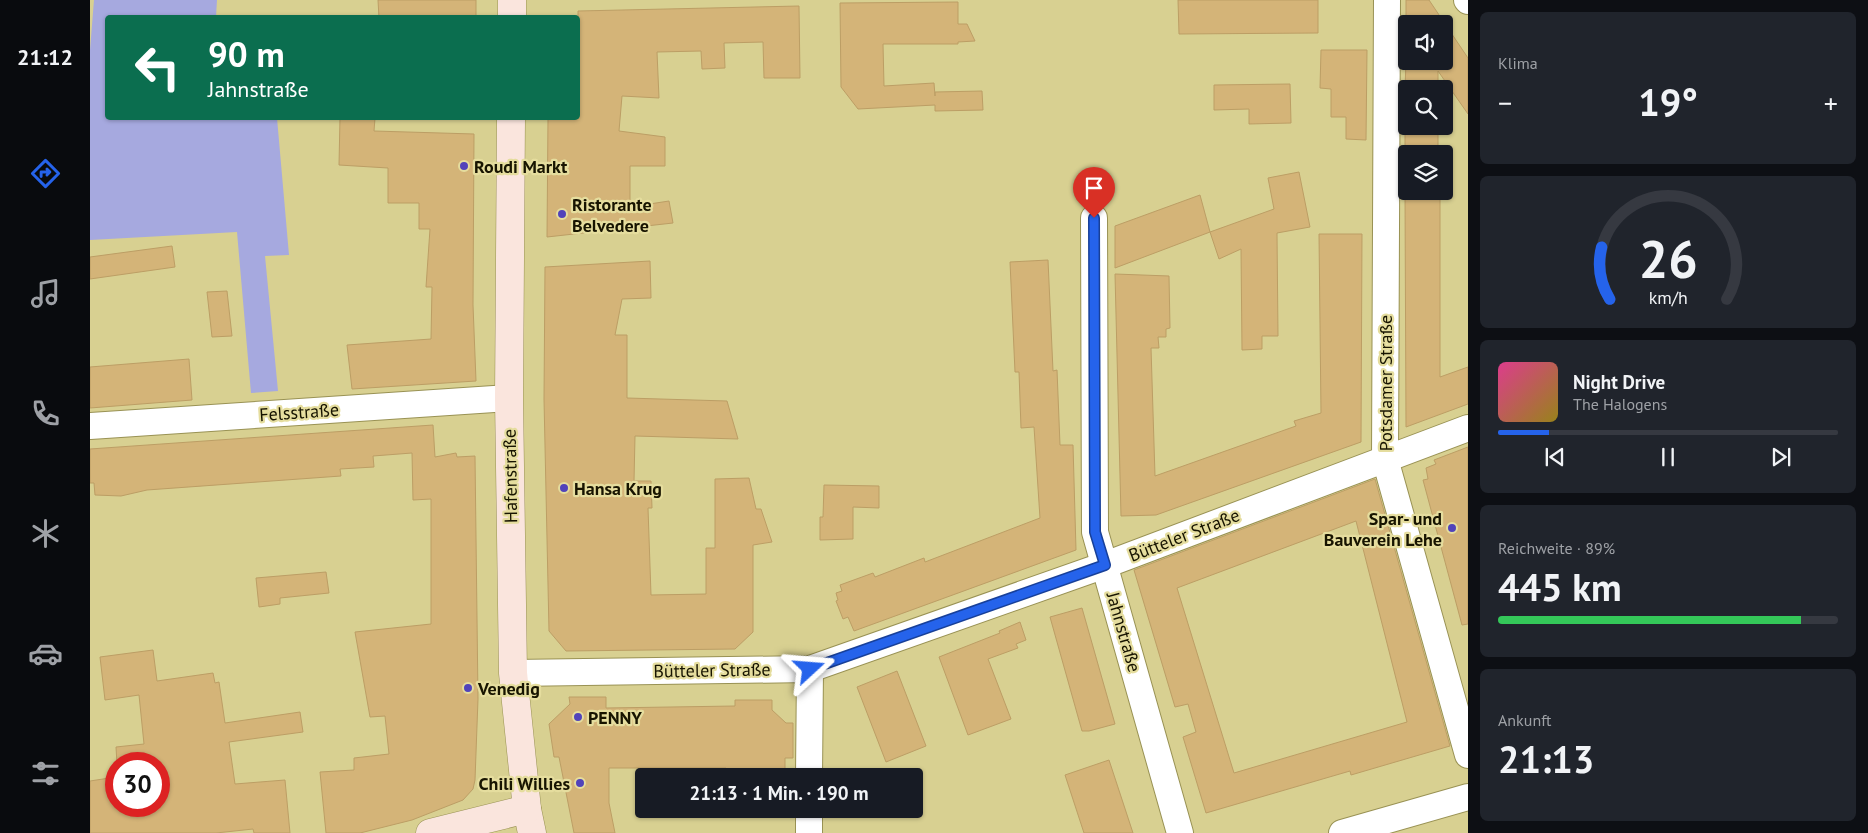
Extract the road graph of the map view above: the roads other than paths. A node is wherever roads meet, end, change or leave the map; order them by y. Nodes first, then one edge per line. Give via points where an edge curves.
1 (512, 0) edge
2 (1387, 0) edge
3 (512, 15) edge
4 (511, 120) edge
5 (1094, 218) dead end
6 (509, 398) junction
7 (90, 426) edge
8 (1468, 428) edge
9 (1385, 459) junction
10 (1105, 565) junction
11 (810, 669) junction
12 (513, 674) junction
13 (1468, 755) edge
14 (809, 768) edge
15 (1468, 797) edge
16 (809, 818) edge
17 (529, 821) edge
18 (430, 833) edge
19 (809, 833) edge
20 (1180, 833) edge
21 (1342, 833) edge

1 - 3 street
2 - 9 street, Potsdamer Straße
4 - 6 street, Hafenstraße
5 - 10 street, Jahnstraße via 1095,532
6 - 7 street, Felsstraße
6 - 12 street, Hafenstraße
8 - 9 street, Bütteler Straße
9 - 10 street, Bütteler Straße
9 - 13 street, Potsdamer Straße
10 - 11 street, Bütteler Straße
10 - 20 street, Jahnstraße
11 - 12 street, Bütteler Straße
11 - 14 street
12 - 17 street, Hafenstraße
15 - 21 street
16 - 19 street
17 - 18 street

